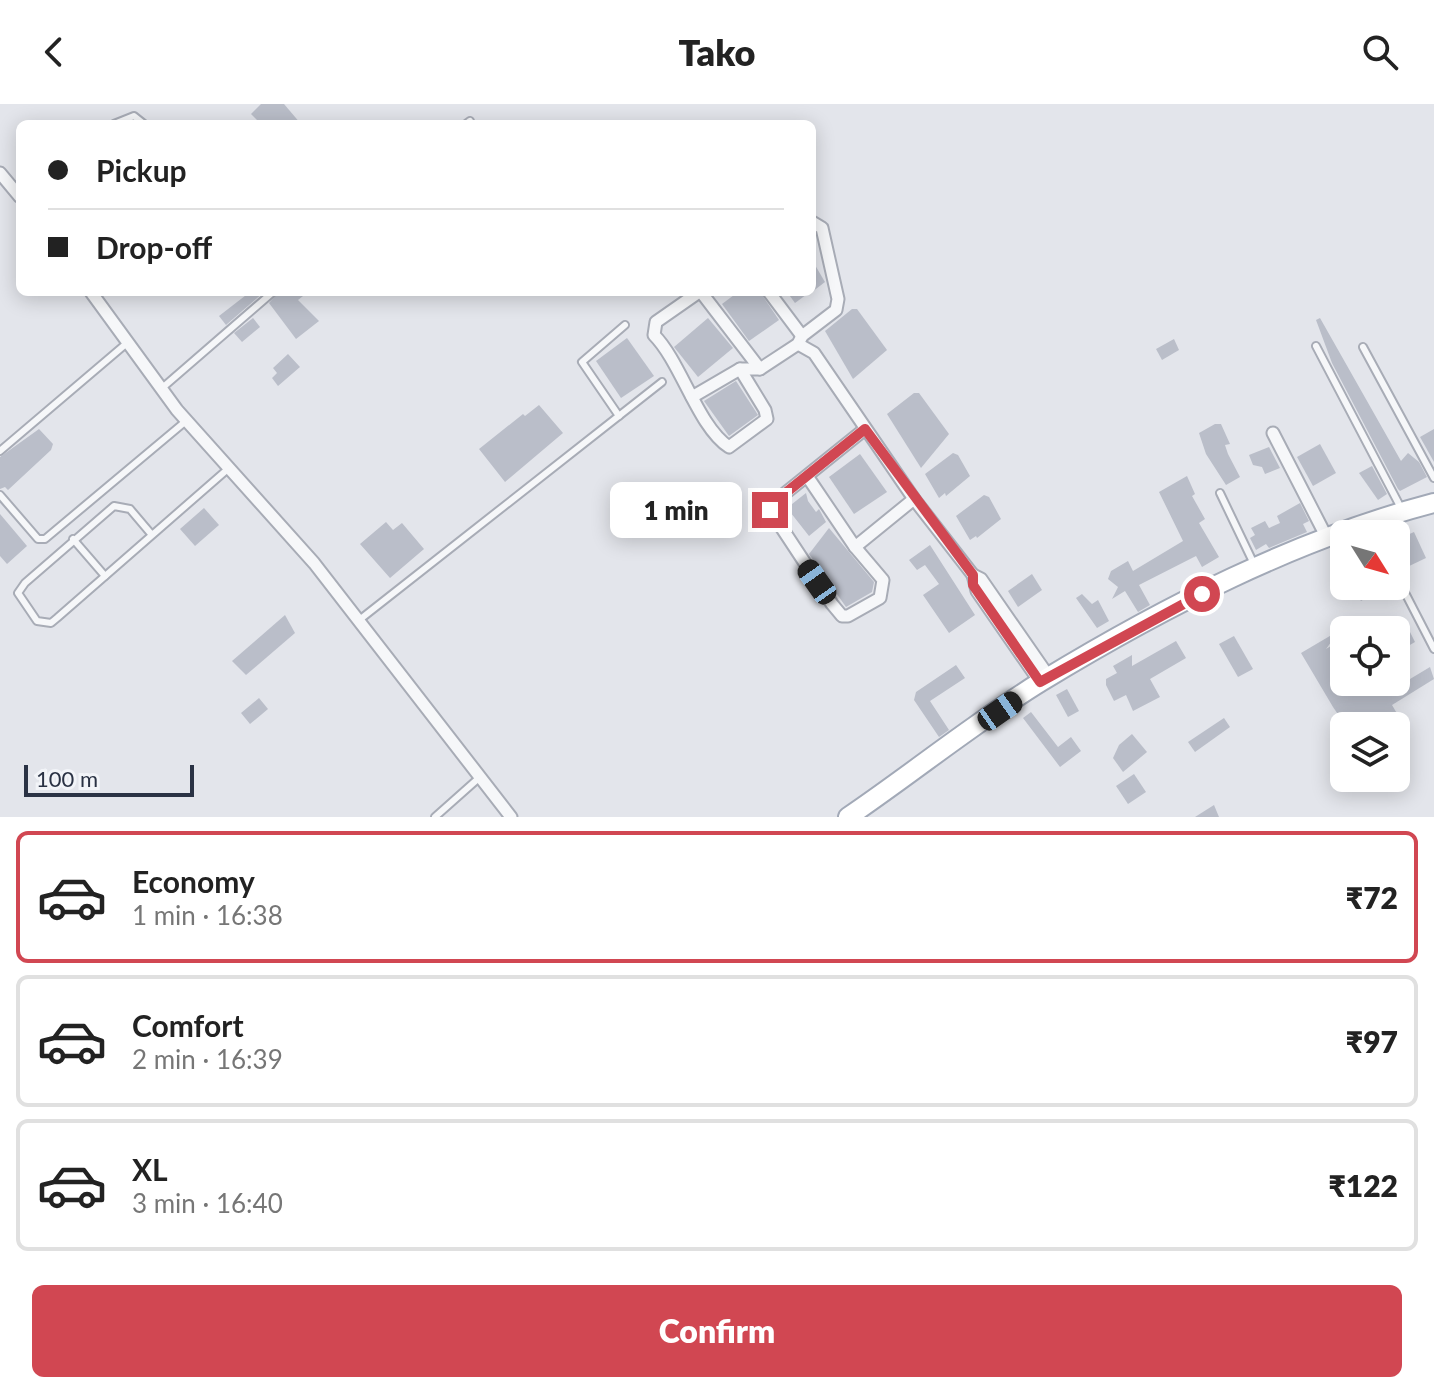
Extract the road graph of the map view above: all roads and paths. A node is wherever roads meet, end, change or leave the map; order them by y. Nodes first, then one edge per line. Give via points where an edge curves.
1 (0, 173) edge
2 (16, 192) edge
3 (816, 224) edge
4 (94, 296) edge
5 (268, 296) edge
6 (694, 296) edge
7 (703, 296) edge
8 (772, 296) edge
9 (625, 325) dead end
10 (800, 340) junction
11 (127, 343) junction
12 (1316, 346) dead end
13 (1363, 347) dead end
14 (740, 369) junction
15 (760, 369) junction
16 (662, 382) dead end
17 (161, 389) junction
18 (692, 397) junction
19 (619, 416) junction
20 (186, 421) junction
21 (865, 429) junction
22 (1273, 433) dead end
23 (0, 451) edge
24 (229, 468) junction
25 (807, 476) junction
26 (1434, 478) edge
27 (1220, 493) dead end
28 (0, 495) edge
29 (914, 499) junction
30 (1434, 503) edge
31 (1403, 511) junction
32 (152, 535) junction
33 (1327, 538) junction
34 (73, 539) junction
35 (855, 547) junction
36 (1255, 568) junction
37 (105, 576) junction
38 (1409, 600) edge
39 (358, 621) junction
40 (1434, 649) edge
41 (1045, 680) junction
42 (480, 777) junction
43 (435, 817) edge
44 (511, 817) edge
45 (848, 817) edge

1 - 2 street
3 - 10 street via 822,228 838,304
4 - 11 street
5 - 17 lane
6 - 18 street via 656,322 654,335
7 - 15 street
8 - 10 street
9 - 19 lane via 582,362
10 - 15 street
10 - 21 street
11 - 17 street
11 - 23 lane
12 - 31 lane
13 - 26 lane
14 - 15 street
14 - 18 street
14 - 18 street via 767,419 734,446 725,445
16 - 19 lane
17 - 20 street
19 - 39 lane
20 - 24 street
20 - 28 lane via 45,539 38,539
21 - 25 street
21 - 29 street
22 - 33 street
24 - 32 lane
24 - 39 street
25 - 35 street
25 - 35 street via 770,510 842,616 880,598 884,588
27 - 36 lane
29 - 35 street
29 - 41 street via 981,579
30 - 31 main road
31 - 33 main road
32 - 34 lane via 120,505
32 - 37 lane
33 - 36 main road
34 - 37 lane
34 - 37 lane via 20,588 19,599 30,613 51,623
36 - 41 main road
38 - 40 lane
39 - 42 street
41 - 45 main road
42 - 43 lane
42 - 44 street

